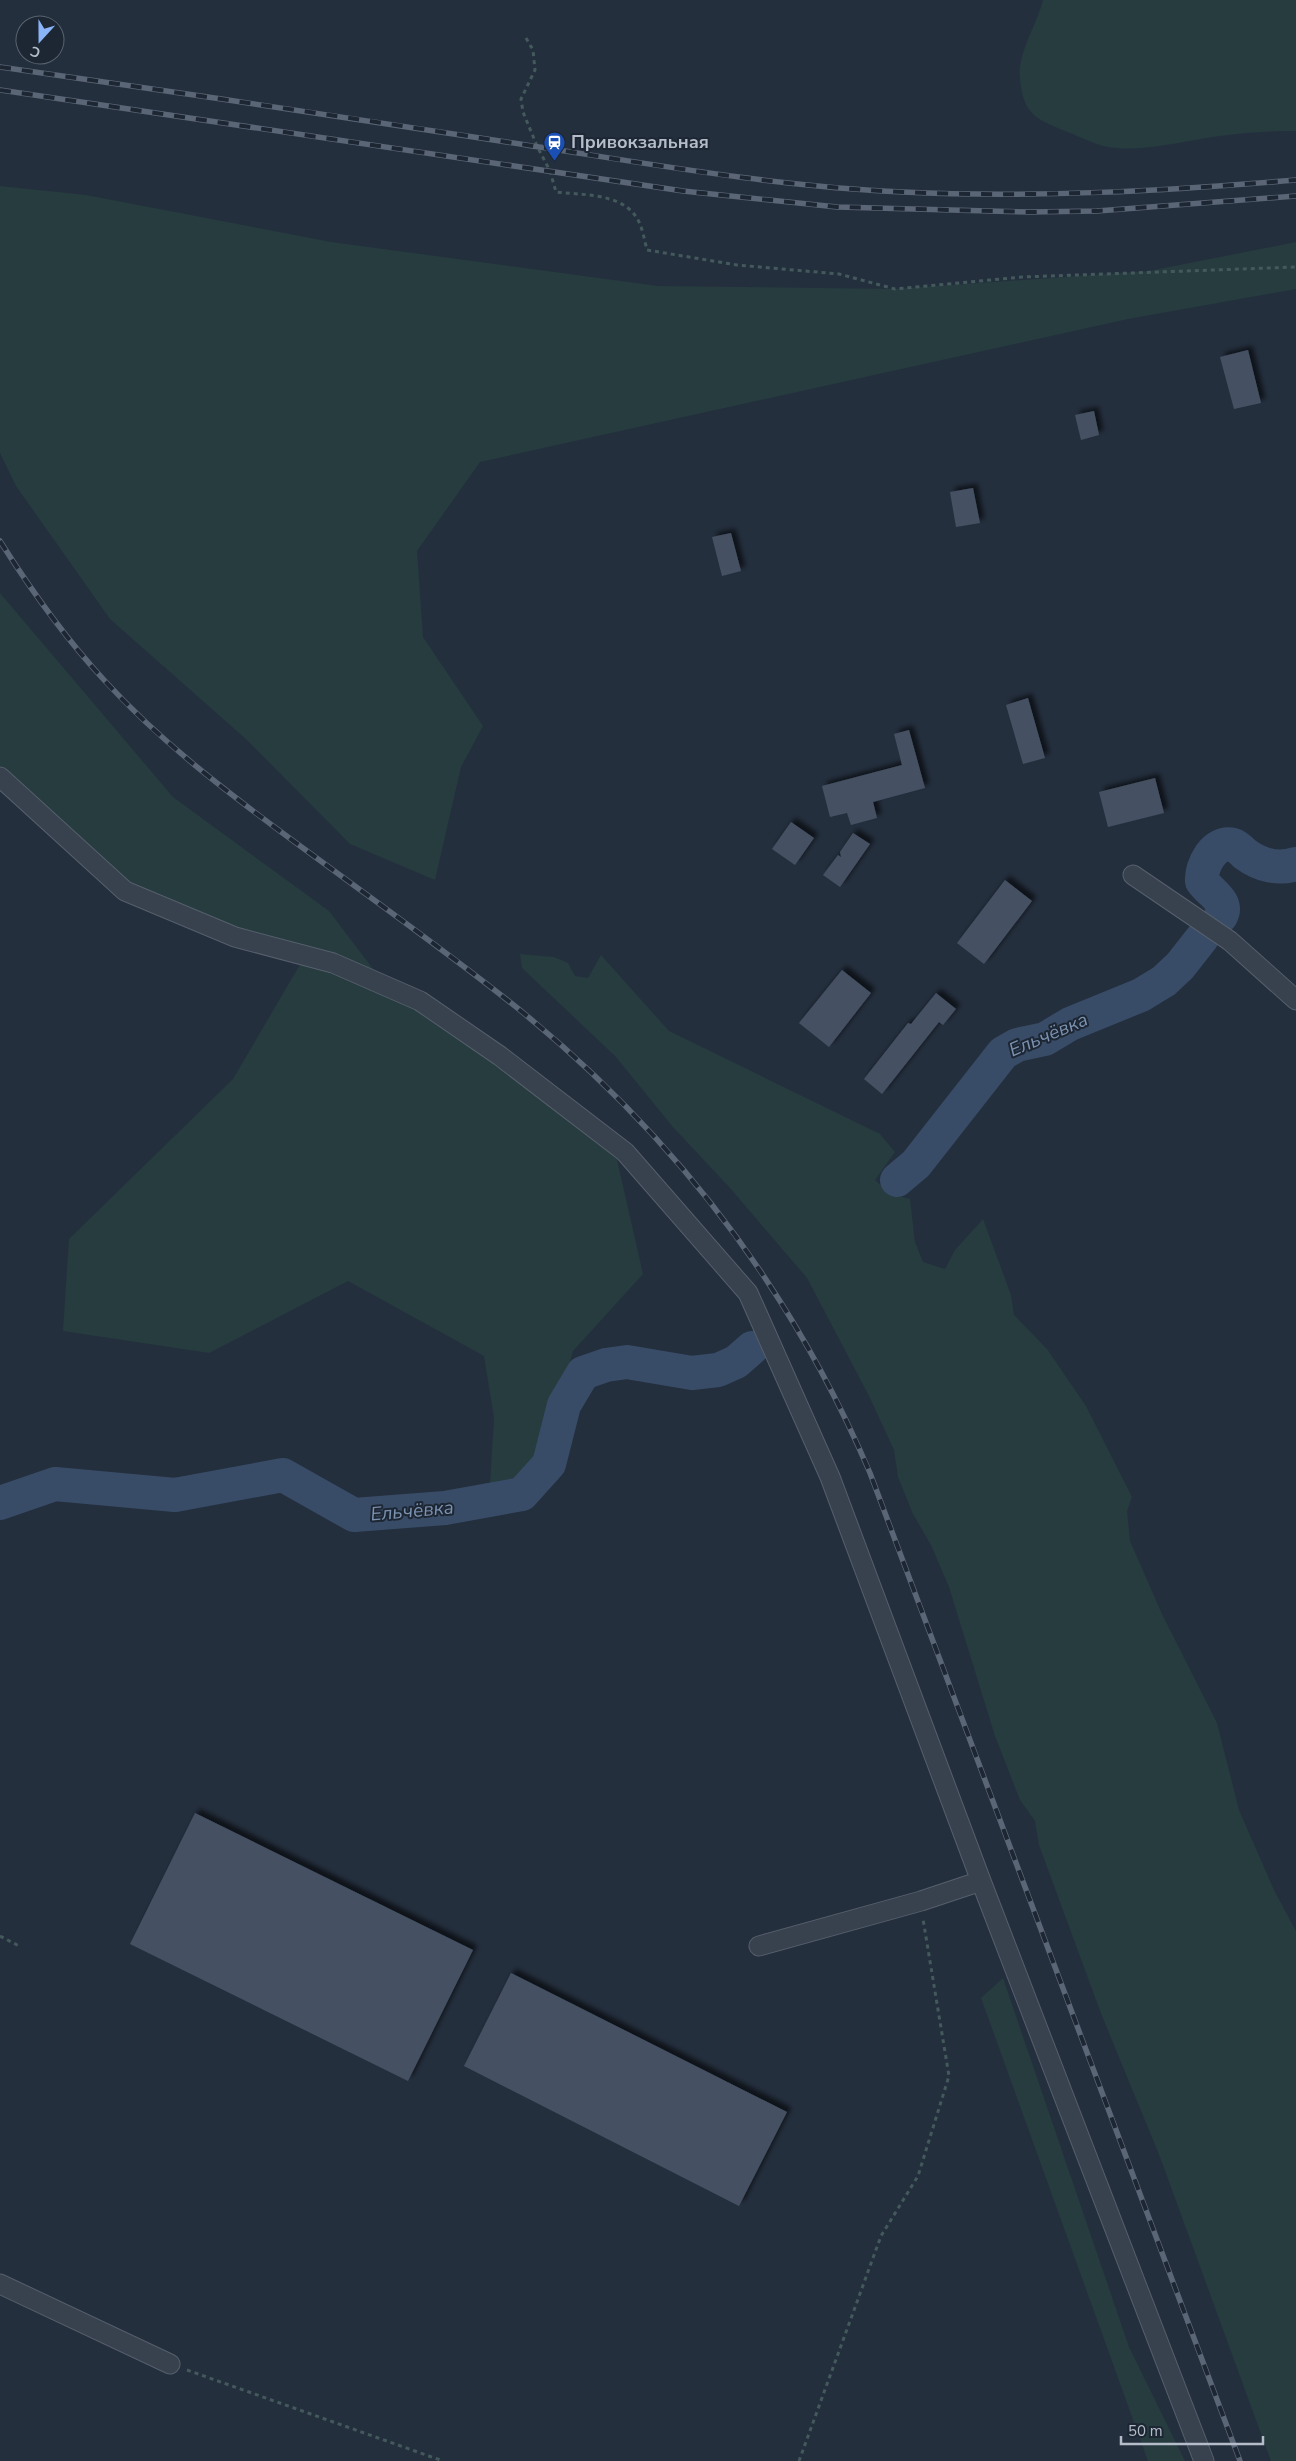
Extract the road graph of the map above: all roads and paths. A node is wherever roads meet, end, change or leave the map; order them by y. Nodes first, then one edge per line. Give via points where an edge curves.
1 (526, 38) dead end
2 (1296, 267) edge
3 (0, 776) edge
4 (1133, 876) dead end
5 (1296, 1000) edge
6 (981, 1881) junction
7 (921, 1901) junction
8 (0, 1936) edge
9 (759, 1946) dead end
10 (21, 1947) dead end
11 (0, 2284) edge
12 (170, 2364) joint
13 (443, 2461) edge
14 (799, 2461) edge
15 (1204, 2461) edge

1 - 2 path via 533,50 535,70 520,99 556,192 620,203 634,214 647,250 737,265 839,274 895,289 1022,277
3 - 6 street via 126,891 235,937 333,964 420,1001 500,1056 625,1152 748,1293 830,1477
4 - 5 street via 1230,941
6 - 7 street
6 - 15 street
7 - 9 street
7 - 14 path via 948,2076 918,2176 881,2236
8 - 10 path
11 - 12 street
12 - 13 path

